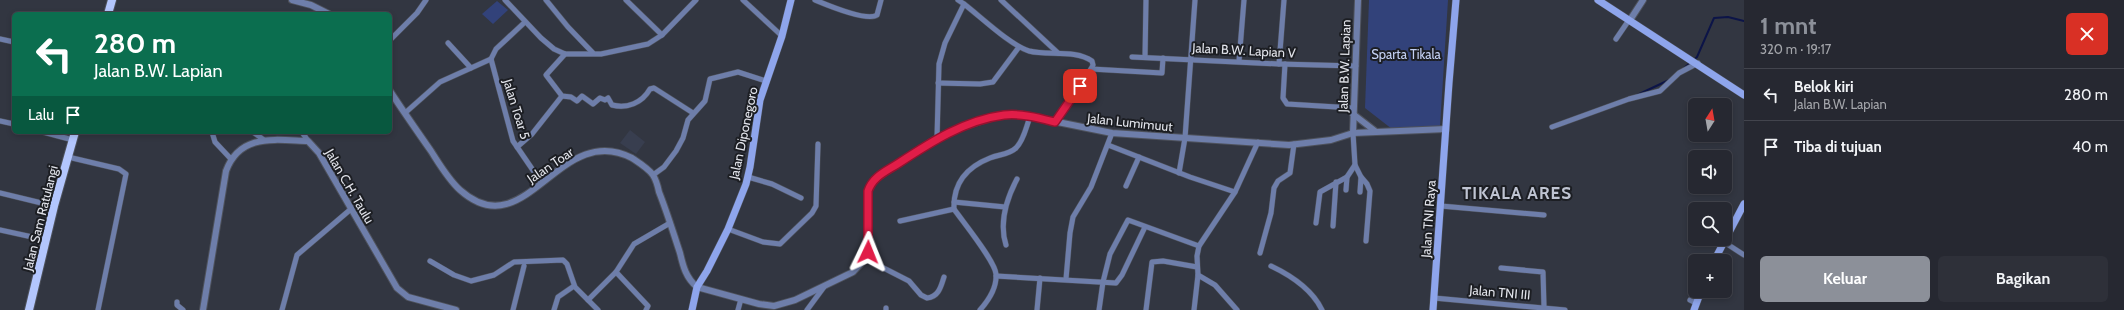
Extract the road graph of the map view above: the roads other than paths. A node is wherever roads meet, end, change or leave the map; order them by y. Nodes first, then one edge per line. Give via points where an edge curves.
1 (112, 0) edge
2 (292, 0) edge
3 (426, 0) edge
4 (505, 0) edge
5 (546, 0) edge
6 (626, 0) edge
7 (696, 0) edge
8 (743, 0) edge
9 (791, 0) edge
10 (815, 0) edge
11 (881, 0) edge
12 (958, 0) edge
13 (1001, 0) edge
14 (1146, 0) edge
15 (1195, 0) edge
16 (1244, 0) edge
17 (1284, 0) edge
18 (1358, 0) edge
19 (1598, 0) edge
20 (1643, 0) edge
21 (1455, 1) edge
22 (312, 3) edge
23 (964, 4) junction
24 (109, 12) edge
25 (325, 12) edge
26 (1629, 20) junction
27 (525, 22) junction
28 (662, 35) junction
29 (782, 36) junction
30 (392, 38) edge
31 (0, 39) edge
32 (1616, 39) dead end
33 (12, 42) edge
34 (448, 43) dead end
35 (1019, 47) junction
36 (593, 53) junction
37 (1058, 53) junction
38 (565, 54) junction
39 (1132, 57) dead end
40 (1145, 57) junction
41 (1163, 58) junction
42 (1191, 58) junction
43 (491, 59) junction
44 (1239, 61) junction
45 (1697, 63) junction
46 (1279, 64) junction
47 (1285, 64) junction
48 (1356, 66) junction
49 (471, 68) junction
50 (1091, 69) junction
51 (766, 81) junction
52 (938, 83) junction
53 (392, 94) edge
54 (1744, 95) edge
55 (562, 96) junction
56 (1353, 111) junction
57 (405, 113) junction
58 (693, 113) junction
59 (1030, 117) junction
60 (0, 121) edge
61 (1055, 122) junction
62 (12, 124) edge
63 (1552, 127) dead end
64 (1446, 129) junction
65 (1375, 131) junction
66 (1354, 132) junction
67 (1112, 133) junction
68 (58, 134) edge
69 (213, 134) edge
70 (256, 134) edge
71 (303, 134) edge
72 (74, 136) edge
73 (937, 138) junction
74 (1185, 138) junction
75 (264, 140) junction
76 (308, 141) junction
77 (1258, 142) junction
78 (818, 144) dead end
79 (1294, 144) junction
80 (1108, 145) junction
81 (517, 147) junction
82 (68, 157) junction
83 (1139, 157) junction
84 (231, 159) junction
85 (1355, 165) junction
86 (1179, 172) junction
87 (653, 175) junction
88 (748, 177) junction
89 (1347, 177) junction
90 (1361, 177) junction
91 (1017, 179) dead end
92 (541, 182) junction
93 (1336, 182) junction
94 (1126, 186) dead end
95 (1346, 190) dead end
96 (1235, 192) junction
97 (1360, 192) dead end
98 (0, 193) edge
99 (801, 198) dead end
100 (954, 202) junction
101 (1744, 204) edge
102 (54, 206) junction
103 (1441, 206) junction
104 (1005, 207) junction
105 (351, 209) junction
106 (954, 209) junction
107 (1544, 215) dead end
108 (900, 221) dead end
109 (670, 223) junction
110 (1316, 223) dead end
111 (1332, 226) dead end
112 (1145, 227) junction
113 (1732, 227) edge
114 (728, 229) junction
115 (0, 230) edge
116 (46, 240) junction
117 (1366, 241) dead end
118 (1006, 245) dead end
119 (1199, 246) junction
120 (1730, 246) edge
121 (1260, 252) dead end
122 (1744, 255) edge
123 (866, 259) junction
124 (430, 261) dead end
125 (524, 266) dead end
126 (1271, 266) dead end
127 (1197, 267) junction
128 (1501, 268) dead end
129 (616, 272) junction
130 (1198, 275) junction
131 (944, 276) dead end
132 (996, 276) junction
133 (1040, 278) junction
134 (1066, 279) junction
135 (1103, 282) junction
136 (574, 286) junction
137 (824, 286) junction
138 (697, 287) junction
139 (1434, 298) junction
140 (741, 299) junction
141 (588, 300) junction
142 (177, 302) dead end
143 (1544, 307) junction
144 (445, 309) edge
145 (30, 310) edge
146 (98, 310) edge
147 (183, 310) edge
148 (203, 310) edge
149 (282, 310) edge
150 (456, 310) edge
151 (512, 310) edge
152 (554, 310) edge
153 (598, 310) edge
154 (646, 310) edge
155 (692, 310) edge
156 (738, 310) edge
157 (807, 310) edge
158 (980, 310) edge
159 (1037, 310) edge
160 (1099, 310) edge
161 (1146, 310) edge
162 (1194, 310) edge
163 (1238, 310) edge
164 (1322, 310) edge
165 (1433, 310) edge
166 (1565, 310) edge

1 - 24 main road
2 - 22 street
3 - 30 street
4 - 27 street
5 - 36 street
6 - 28 street
7 - 28 street
8 - 29 street
9 - 29 main road, Jalan Diponegoro
10 - 11 street via 872,17 877,15
12 - 23 street
13 - 37 street
14 - 40 street
15 - 42 street
16 - 44 street
17 - 46 street
18 - 48 street, Jalan B.W. Lapian
19 - 26 main road
20 - 26 street
21 - 64 main road, Jalan TNI Raya
22 - 25 street
23 - 35 street
23 - 52 street via 942,50
26 - 32 street
26 - 45 main road
27 - 38 street via 554,49
27 - 43 street via 496,49
28 - 36 street via 642,47
29 - 51 main road, Jalan Diponegoro
31 - 33 street
34 - 49 street
35 - 37 street via 1039,53
35 - 52 street via 993,82
36 - 38 street
37 - 50 street via 1089,59 1093,64
38 - 55 street via 546,76
39 - 40 street, Jalan B.W. Lapian V
40 - 41 street, Jalan B.W. Lapian V
41 - 42 street, Jalan B.W. Lapian V
41 - 50 street via 1162,73
42 - 44 street, Jalan B.W. Lapian V
42 - 74 street
43 - 49 street
43 - 81 street, Jalan Toar 5 via 507,122
44 - 46 street, Jalan B.W. Lapian V
45 - 54 main road
45 - 63 street via 1679,73 1660,91 1629,99
46 - 47 street, Jalan B.W. Lapian V
47 - 48 street, Jalan B.W. Lapian V
47 - 56 street via 1285,103 1291,106
48 - 56 street, Jalan B.W. Lapian
49 - 57 street via 440,82
50 - 61 street
51 - 58 street via 738,72 710,79 705,101
51 - 88 main road, Jalan Diponegoro via 757,113
52 - 73 street
53 - 57 street, Jalan Toar
55 - 58 street via 577,101 582,96 593,104 600,98 608,98 612,105 621,108 628,107 654,88
55 - 81 street via 532,134
56 - 65 street
56 - 66 street, Jalan B.W. Lapian
57 - 92 street, Jalan Toar via 450,180 477,202 504,206 520,200
58 - 87 street via 671,159
59 - 61 street, Jalan Lumimuut
59 - 73 street, Jalan Lumimuut via 1018,114 997,116
59 - 100 street via 1022,140 1015,148 981,162 963,175
60 - 62 street
61 - 67 street, Jalan Lumimuut
64 - 65 street, Jalan Lumimuut
64 - 103 main road, Jalan TNI Raya
65 - 66 street, Jalan Lumimuut
66 - 79 street, Jalan Lumimuut via 1332,140
66 - 85 street
67 - 74 street, Jalan Lumimuut
67 - 80 street
68 - 72 street
69 - 84 street via 215,142
70 - 75 street
71 - 76 street
72 - 82 main road, Jalan Sam Ratulangi
73 - 123 street, Jalan Lumimuut via 870,184
74 - 77 street, Jalan Lumimuut
74 - 86 street
75 - 76 street, Jalan C.H. Taulu
75 - 84 street, Jalan C.H. Taulu via 244,146
76 - 105 street, Jalan C.H. Taulu via 319,153
77 - 79 street, Jalan Lumimuut
77 - 96 street
78 - 114 street via 816,206 788,238 780,244 772,244
79 - 121 street via 1290,173 1278,181 1274,188 1271,213
80 - 83 street
80 - 134 street via 1091,187 1073,217
81 - 92 street, Jalan Toar 5
82 - 102 main road, Jalan Sam Ratulangi
82 - 146 street via 119,169 126,175
83 - 86 street
83 - 94 street
84 - 148 street, Jalan C.H. Taulu via 224,178
85 - 89 street
85 - 90 street
86 - 96 street
87 - 92 street, Jalan Toar via 634,159 608,150 595,151 576,158
87 - 109 street
88 - 99 street via 772,184
88 - 114 main road, Jalan Diponegoro
89 - 93 street
89 - 95 street
90 - 97 street
90 - 117 street via 1370,191
91 - 104 street
93 - 110 street via 1320,192
93 - 111 street
96 - 119 street
98 - 102 street
100 - 104 street
100 - 106 street
101 - 113 main road
102 - 116 main road, Jalan Sam Ratulangi
103 - 107 street
103 - 139 main road, Jalan TNI Raya
104 - 118 street
105 - 144 street, Jalan C.H. Taulu via 393,282 402,292
105 - 149 street via 297,255
106 - 108 street
106 - 132 street via 991,261
109 - 129 street via 634,244
109 - 138 street via 685,271
112 - 119 street
112 - 135 street via 1119,281
112 - 135 street via 1128,220 1111,249
114 - 138 main road, Jalan Diponegoro
115 - 116 street
116 - 145 main road, Jalan Sam Ratulangi
119 - 127 street
120 - 122 street
123 - 131 street via 901,276 927,298 938,293
123 - 137 street via 853,272
124 - 136 street via 470,281 494,275 514,262 563,260 567,264
125 - 151 street
126 - 164 street via 1288,273 1302,285 1317,299
127 - 130 street
127 - 161 street via 1163,261 1152,262
128 - 143 street via 1543,272
129 - 141 street
129 - 154 street via 648,306
130 - 162 street
130 - 163 street via 1215,285
132 - 133 street
132 - 158 street via 991,294
133 - 134 street
133 - 159 street
134 - 135 street
135 - 160 street
136 - 141 street
136 - 152 street via 558,297
137 - 140 street via 780,305 766,305
137 - 157 street
138 - 140 street
138 - 155 main road, Jalan Diponegoro
139 - 143 street, Jalan TNI III
139 - 165 main road, Jalan TNI Raya
140 - 156 street
141 - 153 street
142 - 147 street
143 - 166 street, Jalan TNI III
144 - 150 street

